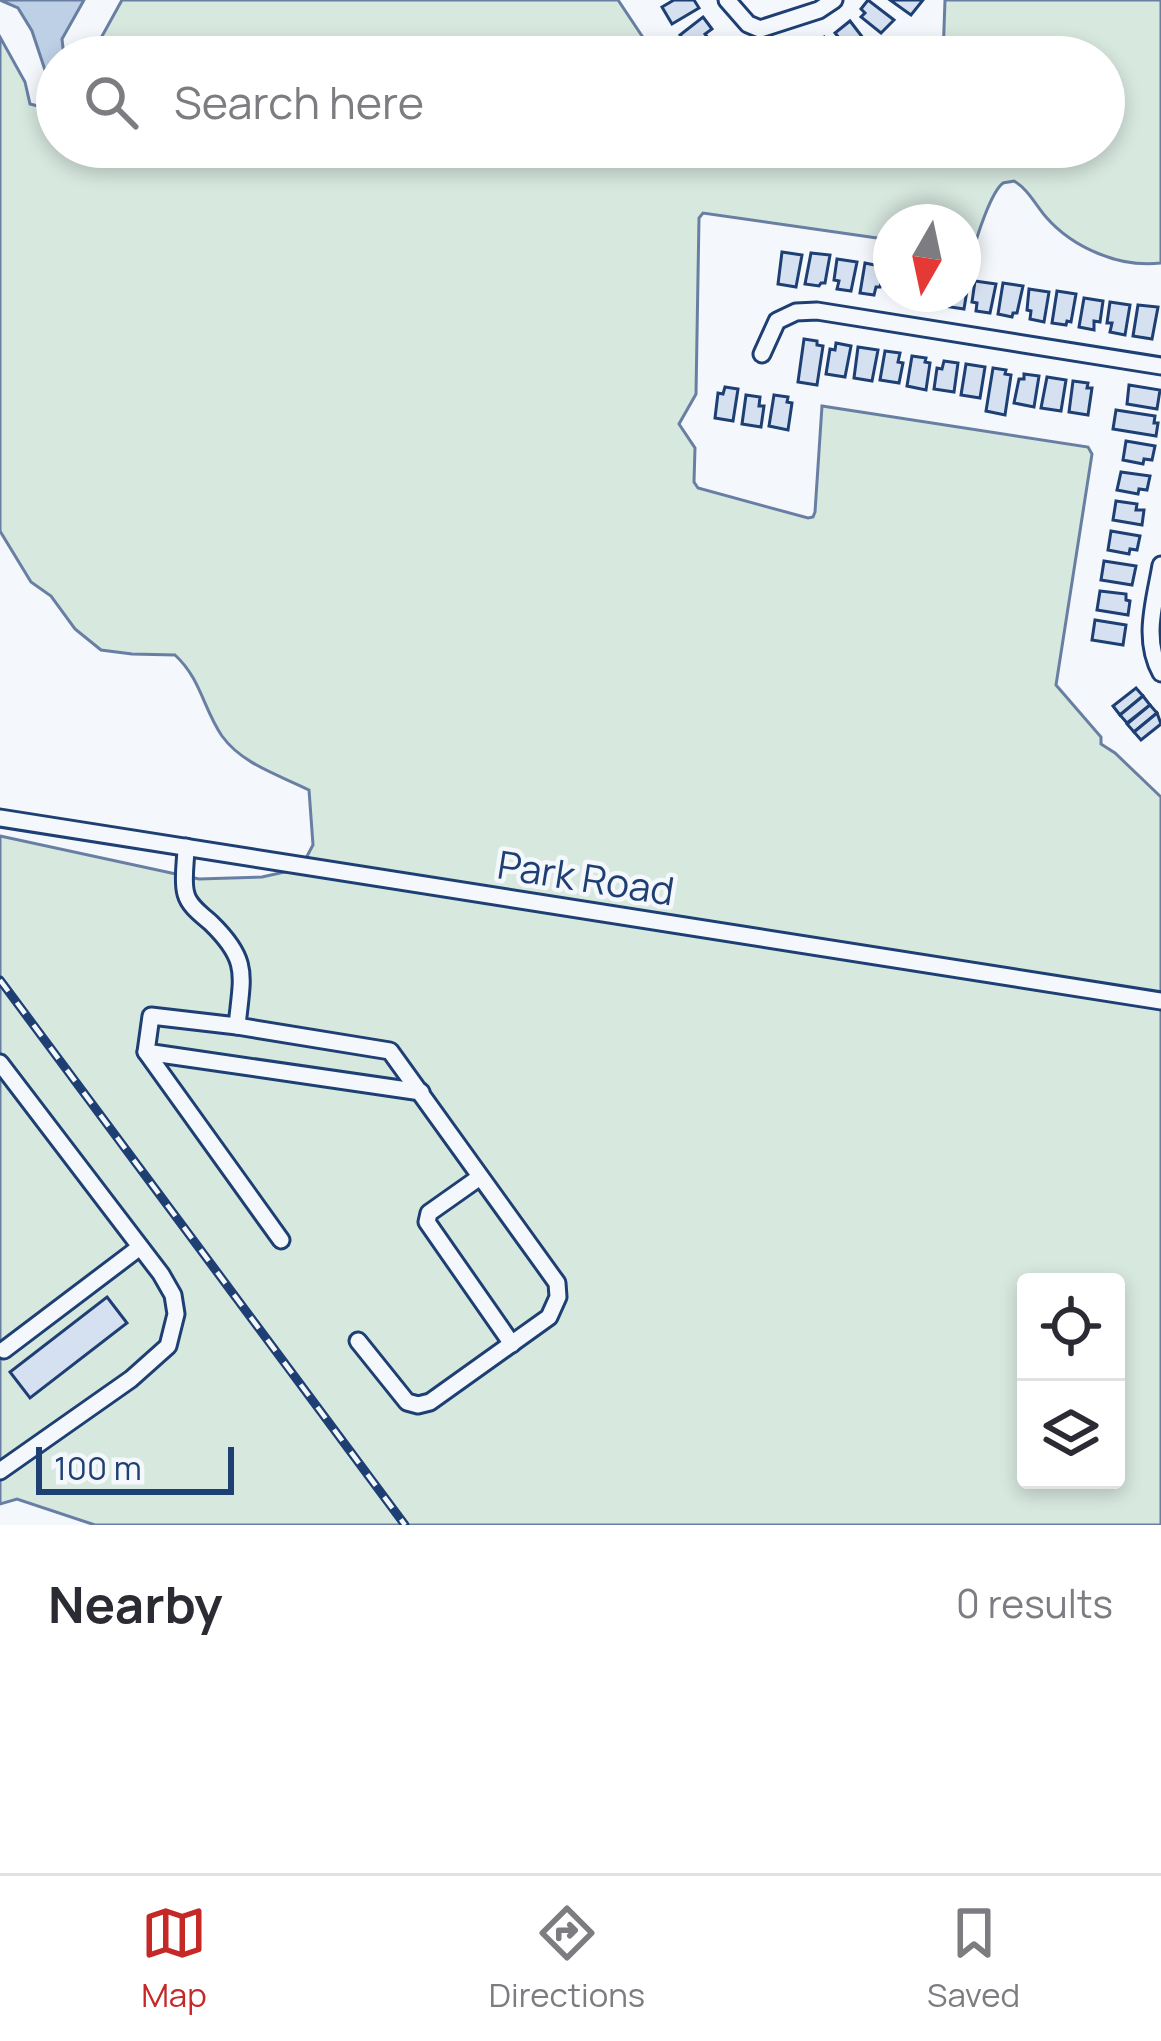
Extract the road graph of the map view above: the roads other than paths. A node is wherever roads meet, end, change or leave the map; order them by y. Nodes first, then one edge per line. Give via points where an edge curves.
1 (727, 0) edge
2 (834, 0) edge
3 (762, 354) dead end
4 (1161, 366) edge
5 (1161, 565) edge
6 (1161, 673) edge
7 (0, 818) edge
8 (186, 847) junction
9 (1161, 1001) edge
10 (238, 1026) junction
11 (146, 1052) junction
12 (0, 1063) edge
13 (421, 1092) junction
14 (479, 1177) junction
15 (280, 1240) dead end
16 (140, 1247) junction
17 (358, 1341) dead end
18 (512, 1344) junction
19 (4, 1350) dead end
20 (0, 1471) edge

1 - 2 street via 760,29
3 - 4 street via 777,321 817,311
5 - 6 street via 1149,641
7 - 8 street, Park Road
8 - 9 street, Park Road
8 - 10 street via 185,893 237,955
10 - 11 street via 151,1016
10 - 13 street via 390,1051
11 - 13 street
11 - 15 street
12 - 16 street
13 - 14 street
14 - 18 street via 556,1283 549,1317
14 - 18 street via 427,1222
16 - 19 street
16 - 20 street via 173,1295 168,1346
17 - 18 street via 418,1405

